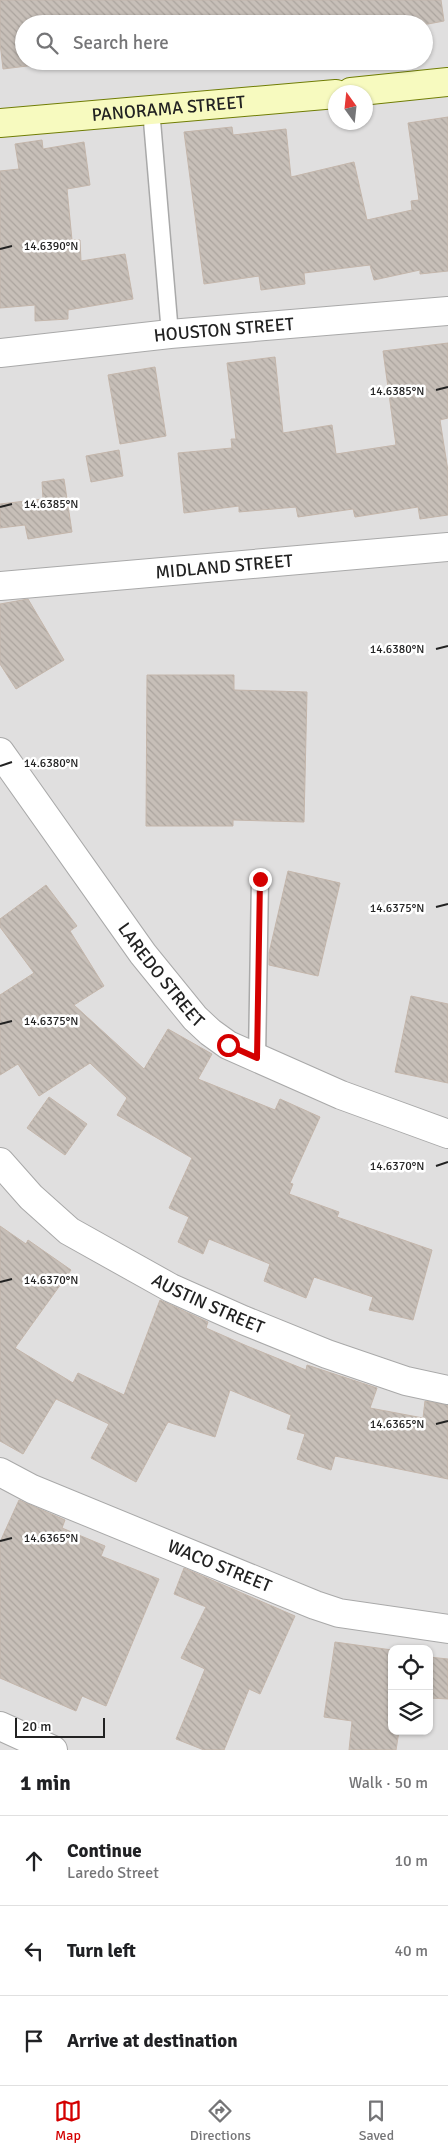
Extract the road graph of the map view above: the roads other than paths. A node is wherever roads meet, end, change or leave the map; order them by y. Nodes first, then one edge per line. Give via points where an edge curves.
1 (448, 82) edge
2 (373, 90) edge
3 (328, 95) edge
4 (151, 109) junction
5 (0, 123) edge
6 (448, 311) edge
7 (170, 334) junction
8 (0, 353) edge
9 (448, 547) edge
10 (0, 586) edge
11 (0, 752) edge
12 (260, 879) dead end
13 (257, 1058) junction
14 (448, 1134) edge
15 (0, 1162) edge
16 (448, 1390) edge
17 (0, 1472) edge
18 (448, 1629) edge
19 (0, 1726) edge
20 (54, 1750) edge

1 - 2 street
3 - 4 street, PANORAMA STREET
4 - 5 street, PANORAMA STREET
4 - 7 lane
6 - 7 street, HOUSTON STREET
7 - 8 street, HOUSTON STREET
9 - 10 street, MIDLAND STREET
11 - 13 street, LAREDO STREET via 143,954 195,1018 228,1045
12 - 13 lane
13 - 14 street, LAREDO STREET via 341,1095
15 - 16 street, AUSTIN STREET via 31,1197 69,1231 171,1288 327,1354 406,1381
17 - 18 street, WACO STREET via 32,1489 314,1605 339,1613
19 - 20 street

